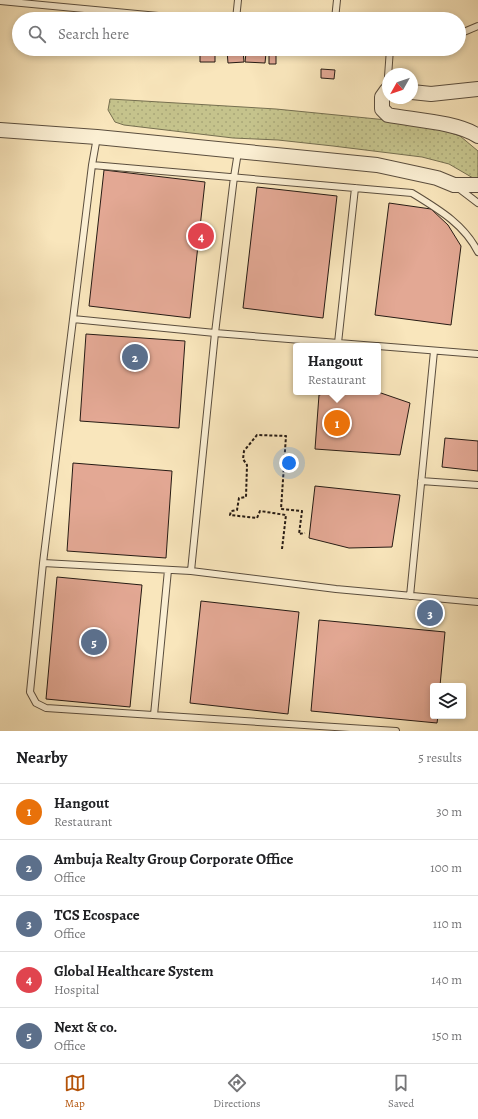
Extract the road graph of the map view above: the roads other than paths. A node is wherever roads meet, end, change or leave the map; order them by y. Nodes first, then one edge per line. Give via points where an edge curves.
1 (238, 0) edge
2 (338, 0) edge
3 (0, 1) edge
4 (116, 12) edge
5 (237, 12) edge
6 (336, 12) edge
7 (478, 26) edge
8 (466, 31) edge
9 (389, 56) edge
10 (389, 68) edge
11 (478, 90) edge
12 (418, 93) edge
13 (382, 104) edge
14 (0, 130) edge
15 (478, 136) edge
16 (97, 137) junction
17 (238, 151) junction
18 (92, 165) junction
19 (234, 177) junction
20 (454, 185) junction
21 (478, 185) edge
22 (355, 188) junction
23 (478, 203) edge
24 (478, 252) edge
25 (73, 319) junction
26 (215, 333) junction
27 (338, 343) joint
28 (381, 346) edge
29 (434, 351) junction
30 (478, 354) edge
31 (421, 481) junction
32 (478, 485) edge
33 (43, 563) junction
34 (168, 570) junction
35 (191, 571) junction
36 (410, 596) junction
37 (478, 602) edge
38 (154, 715) junction
39 (396, 731) edge

1 - 5 lane
2 - 6 lane
3 - 4 lane
7 - 8 lane
9 - 10 lane
11 - 12 street
13 - 15 street via 382,109 388,115 447,125
14 - 16 street
16 - 17 street
16 - 18 lane
17 - 19 lane
17 - 20 street via 377,165 437,178
18 - 19 lane
18 - 25 lane
19 - 22 lane
19 - 26 lane
20 - 21 street
20 - 23 lane
22 - 24 lane via 412,193 443,212 472,240
22 - 27 lane
25 - 26 lane
25 - 33 lane
26 - 27 lane
26 - 35 lane
28 - 29 lane
29 - 30 lane
29 - 31 lane
31 - 32 lane
31 - 36 lane
33 - 34 lane
33 - 38 lane via 30,692 36,703 46,708
34 - 35 lane
34 - 38 lane
35 - 36 lane via 336,590
36 - 37 lane
38 - 39 lane

